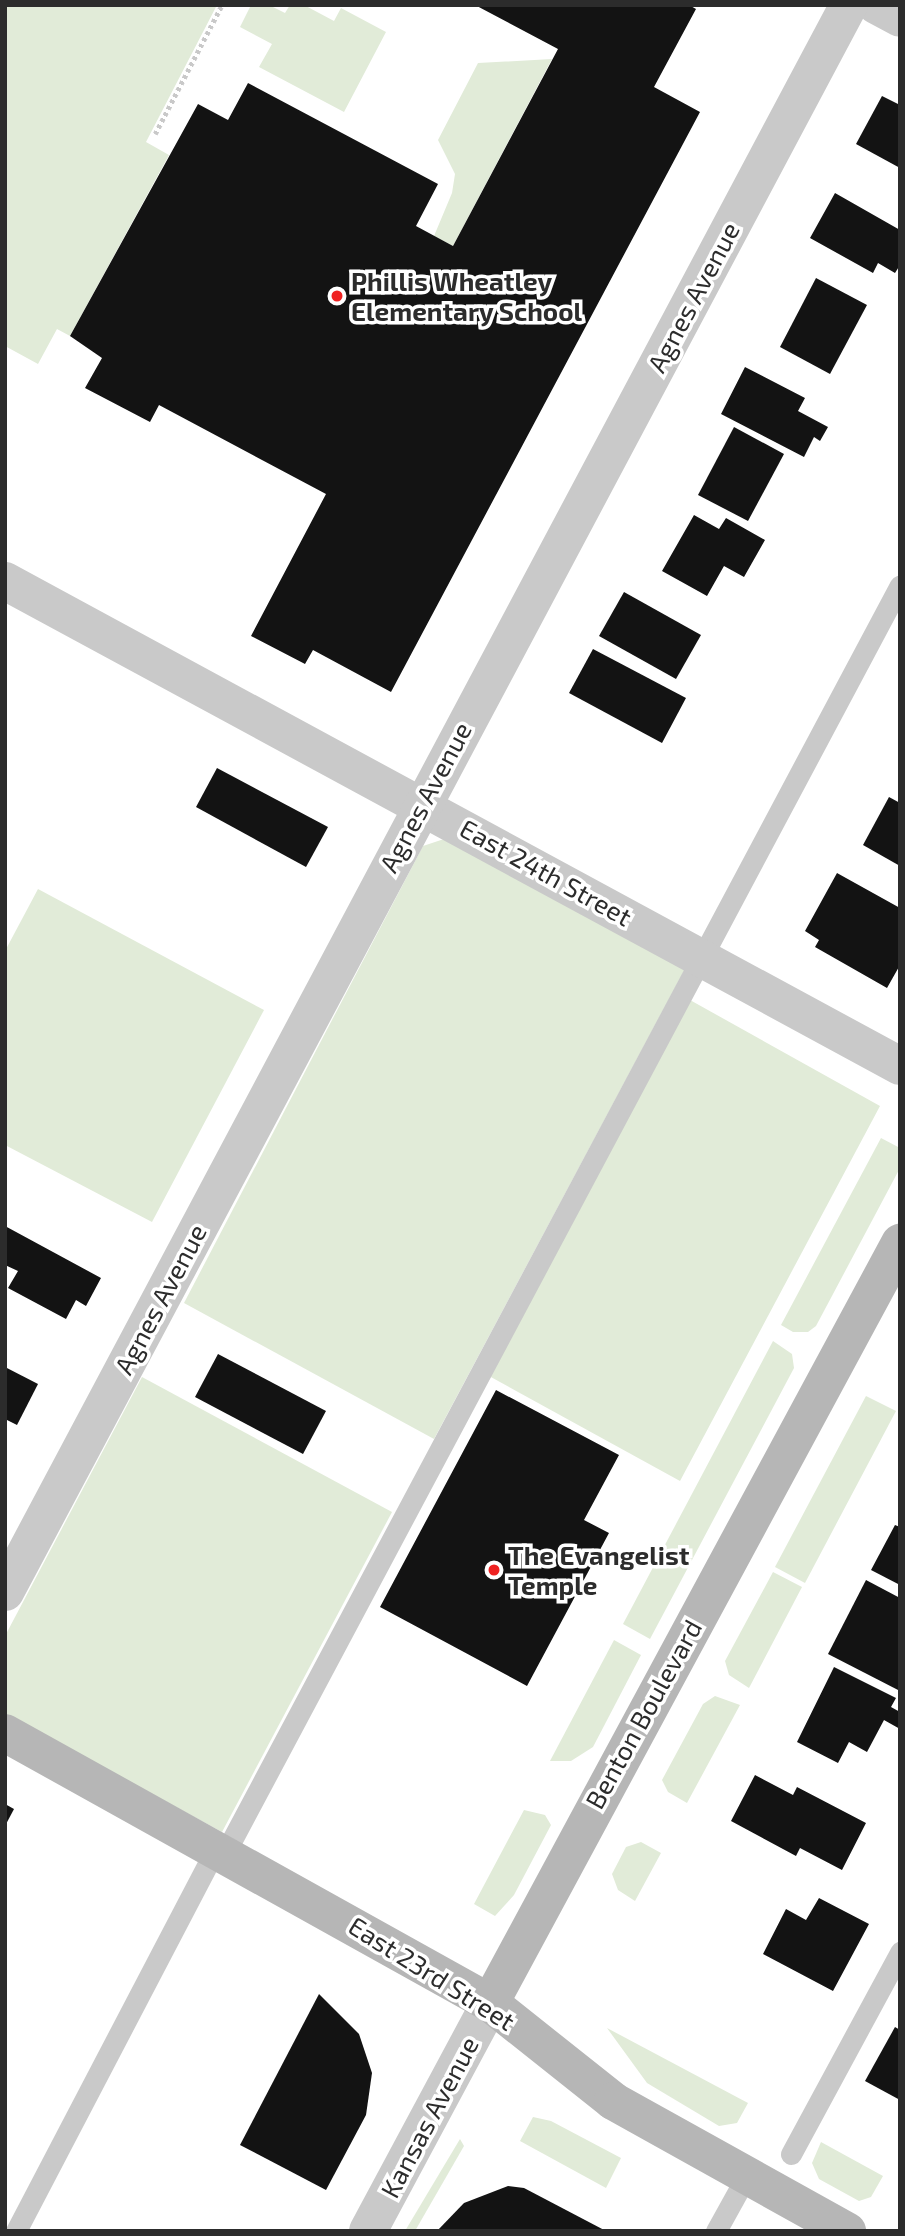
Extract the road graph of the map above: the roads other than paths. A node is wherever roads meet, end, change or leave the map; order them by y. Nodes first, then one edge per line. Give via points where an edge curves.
1 (849, 5) edge
2 (876, 5) edge
3 (900, 18) edge
4 (5, 581) edge
5 (900, 584) edge
6 (422, 804) junction
7 (702, 958) junction
8 (900, 1066) edge
9 (900, 1243) edge
10 (5, 1592) edge
11 (5, 1733) edge
12 (221, 1851) junction
13 (900, 1952) edge
14 (490, 2003) junction
15 (790, 2154) dead end
16 (747, 2175) junction
17 (16, 2231) edge
18 (368, 2231) edge
19 (716, 2231) edge
20 (846, 2231) edge

1 - 6 street, Agnes Avenue
2 - 3 street
4 - 6 street, East 24th Street
5 - 7 lane
6 - 7 street, East 24th Street
6 - 10 street, Agnes Avenue
7 - 8 street, East 24th Street
7 - 12 lane
9 - 14 main road, Benton Boulevard
11 - 12 main road, East 23rd Street
12 - 14 main road, East 23rd Street
12 - 17 lane
13 - 15 lane
14 - 16 main road, East 23rd Street via 612,2101
14 - 18 street, Kansas Avenue
16 - 19 lane
16 - 20 main road, East 23rd Street

